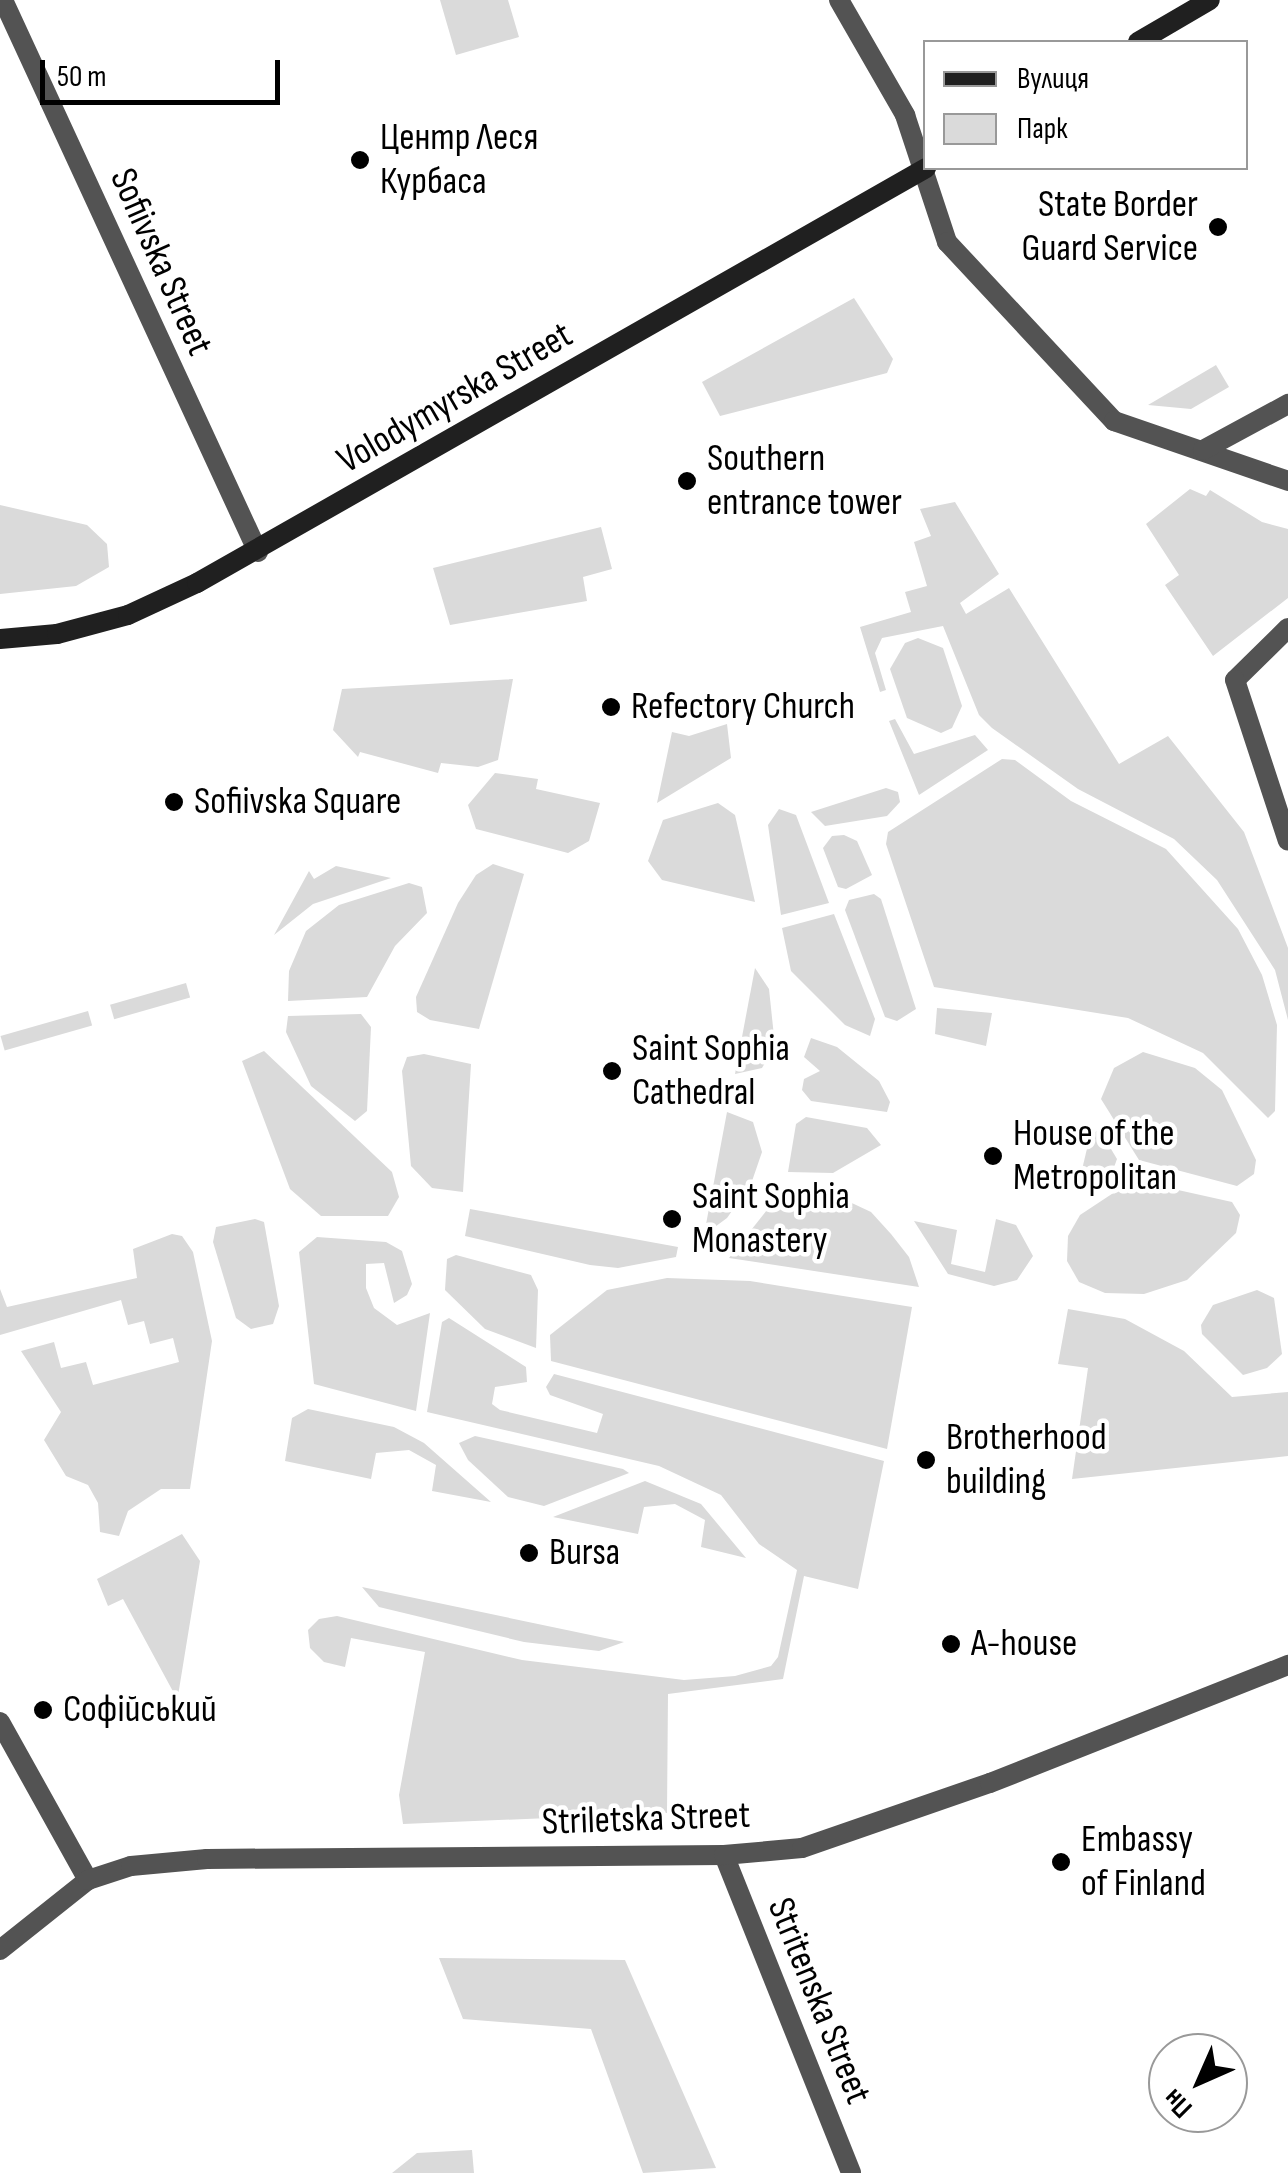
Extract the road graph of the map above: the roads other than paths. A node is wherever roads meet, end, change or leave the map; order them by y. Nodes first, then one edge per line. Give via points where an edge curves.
1 (3, 0) edge
2 (839, 0) edge
3 (1210, 0) edge
4 (1141, 40) edge
5 (923, 166) edge
6 (923, 170) edge
7 (924, 170) edge
8 (1288, 404) edge
9 (1203, 450) junction
10 (1288, 481) edge
11 (258, 552) junction
12 (1288, 628) edge
13 (0, 638) edge
14 (1288, 842) edge
15 (1288, 1664) edge
16 (0, 1722) edge
17 (724, 1855) junction
18 (88, 1880) junction
19 (0, 1950) edge
20 (851, 2173) edge

1 - 11 street, Sofiivska Street
2 - 5 street via 905,115
3 - 4 main road
6 - 11 main road, Volodymyrska Street
7 - 9 street via 947,242 1114,421
8 - 9 street
9 - 10 street
11 - 13 main road, Volodymyrska Street via 128,615 57,634
12 - 14 street via 1235,680
15 - 17 street, Striletska Street via 990,1783 802,1848
16 - 18 street
17 - 18 street, Striletska Street via 207,1859 131,1866
17 - 20 street, Stritenska Street
18 - 19 street, Striletska Street

